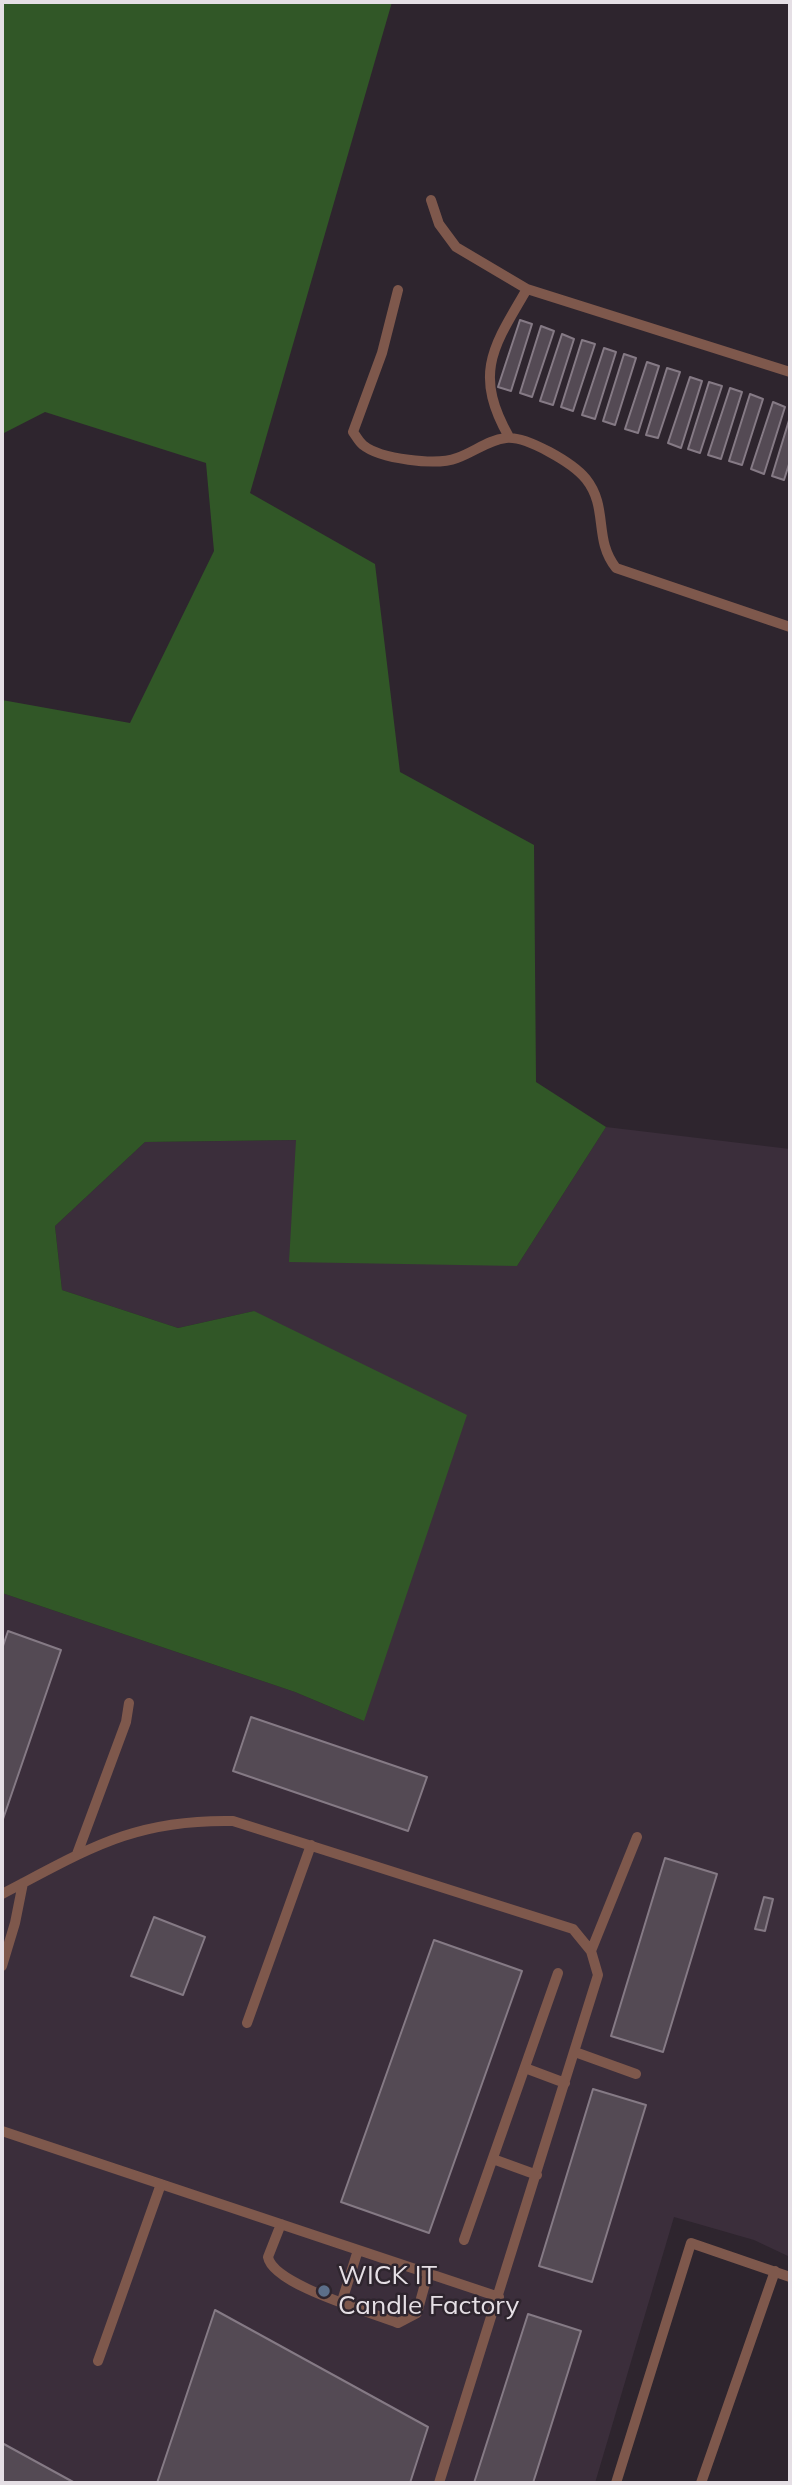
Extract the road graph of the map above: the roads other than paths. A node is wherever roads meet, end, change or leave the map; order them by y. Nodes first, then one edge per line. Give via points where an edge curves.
1 (431, 200) dead end
2 (527, 289) junction
3 (398, 290) dead end
4 (790, 372) edge
5 (509, 438) junction
6 (790, 627) edge
7 (129, 1703) dead end
8 (637, 1837) dead end
9 (311, 1846) junction
10 (78, 1854) junction
11 (23, 1883) junction
12 (2, 1894) edge
13 (591, 1951) junction
14 (2, 1966) edge
15 (558, 1973) dead end
16 (247, 2023) dead end
17 (575, 2052) junction
18 (525, 2068) junction
19 (636, 2074) dead end
20 (565, 2083) junction
21 (2, 2131) edge
22 (493, 2159) junction
23 (537, 2175) junction
24 (161, 2184) junction
25 (281, 2224) junction
26 (464, 2240) dead end
27 (358, 2250) junction
28 (775, 2272) junction
29 (428, 2273) junction
30 (790, 2277) edge
31 (499, 2297) junction
32 (342, 2301) junction
33 (98, 2361) dead end
34 (439, 2483) edge
35 (616, 2483) edge
36 (701, 2483) edge

1 - 2 lane via 439,224 456,247
2 - 4 lane
2 - 5 lane via 503,329 489,366 488,390
3 - 5 lane via 382,354 353,432 363,445 389,457 435,461 455,459
5 - 6 lane via 538,446 567,462 586,480 600,505 605,554 616,568
7 - 10 lane
8 - 13 lane
9 - 10 lane via 233,1821 191,1820 151,1827
9 - 13 lane via 573,1929
9 - 16 lane
10 - 11 lane
11 - 12 lane
11 - 14 lane
13 - 17 lane via 598,1975
15 - 18 lane
17 - 19 lane
17 - 20 lane
18 - 20 lane
18 - 22 lane
20 - 23 lane
21 - 24 lane
22 - 23 lane
22 - 26 lane
23 - 31 lane
24 - 25 lane
24 - 33 lane
25 - 27 lane
25 - 32 lane via 268,2257 275,2271
27 - 29 lane
27 - 32 lane
28 - 30 lane
28 - 35 lane via 691,2243
28 - 36 lane
29 - 31 lane
29 - 32 lane via 417,2313 398,2323
31 - 34 lane

